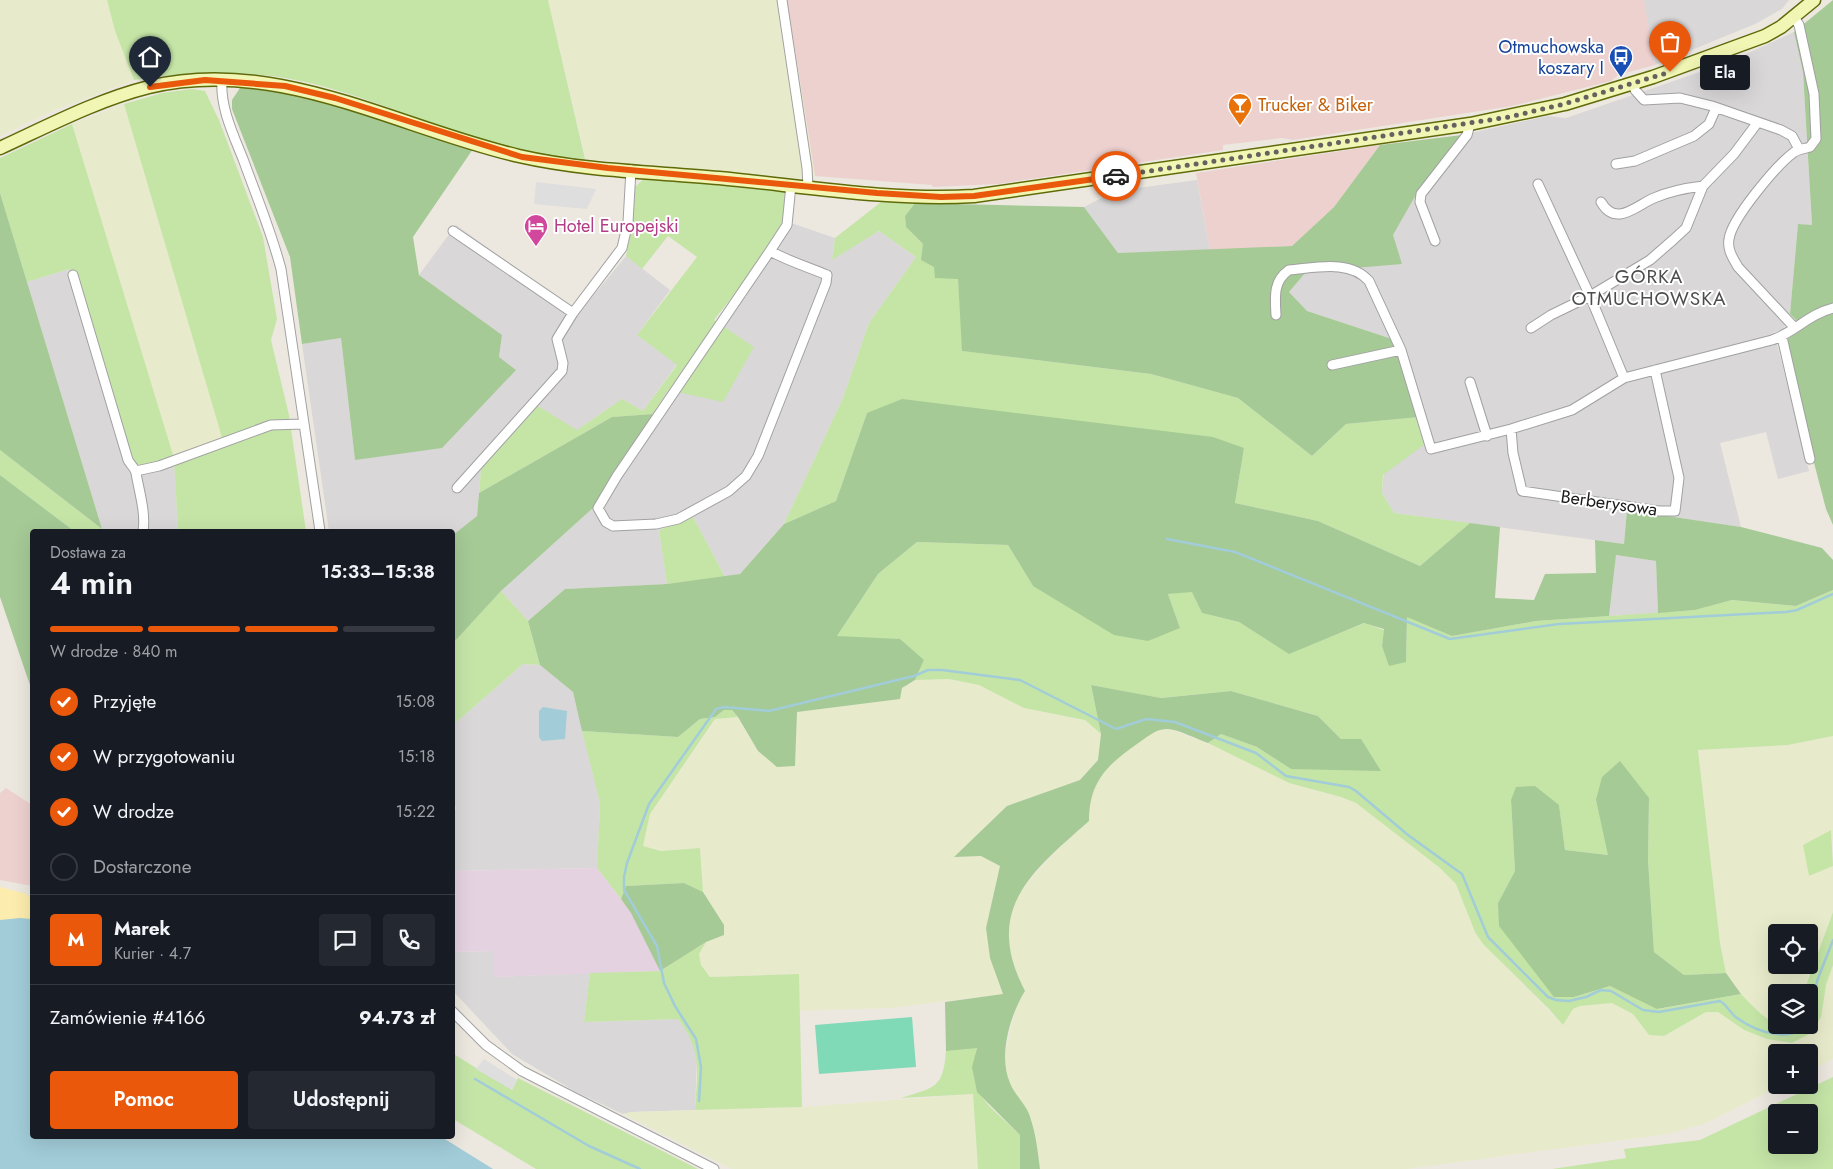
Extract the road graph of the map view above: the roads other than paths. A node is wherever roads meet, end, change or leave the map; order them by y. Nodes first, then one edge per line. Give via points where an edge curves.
1 (782, 0) edge
2 (1814, 0) edge
3 (1794, 17) junction
4 (222, 80) junction
5 (1635, 83) junction
6 (1716, 108) junction
7 (1758, 122) junction
8 (1470, 124) junction
9 (0, 148) edge
10 (1799, 149) junction
11 (1616, 164) dead end
12 (632, 170) junction
13 (1538, 184) dead end
14 (791, 185) junction
15 (1703, 186) junction
16 (808, 187) junction
17 (1601, 202) dead end
18 (453, 231) dead end
19 (1435, 241) dead end
20 (770, 251) junction
21 (73, 275) dead end
22 (1590, 296) junction
23 (1833, 308) edge
24 (573, 313) junction
25 (1276, 315) dead end
26 (1794, 327) junction
27 (1531, 328) dead end
28 (1782, 337) junction
29 (1402, 350) junction
30 (1332, 365) dead end
31 (1656, 370) junction
32 (1624, 378) junction
33 (1470, 382) dead end
34 (303, 424) junction
35 (1511, 430) junction
36 (1487, 436) junction
37 (1810, 459) dead end
38 (136, 471) junction
39 (457, 488) dead end
40 (143, 529) edge
41 (320, 529) edge
42 (455, 1014) edge
43 (714, 1169) edge

1 - 16 street via 808,168
2 - 3 main road
3 - 5 main road via 1765,36
3 - 10 street via 1799,24 1814,94 1817,132 1814,143
4 - 9 main road via 176,82 118,96
4 - 12 main road via 272,84 317,93 522,157
4 - 34 street via 228,120 273,237 281,269
5 - 6 street via 1635,90 1644,100 1680,98
5 - 8 main road via 1564,104
6 - 7 street
6 - 11 street via 1709,124 1694,136 1635,161
7 - 10 street via 1792,136
7 - 15 street via 1734,154
8 - 16 main road via 974,196 922,197
8 - 19 street via 1468,135 1421,194 1420,202
10 - 26 street via 1781,164 1739,214 1729,245 1738,267
12 - 14 main road
12 - 24 street via 628,222 622,248
13 - 22 street
14 - 16 main road
14 - 20 street via 787,225
15 - 17 street via 1666,193 1624,214 1612,213
15 - 22 street via 1686,228 1650,260
18 - 24 street
20 - 20 street via 616,476 598,508 606,522 613,526 656,524 678,519 729,491 746,476 758,456 820,304 827,275 787,261
21 - 38 street via 128,460
22 - 27 street
22 - 32 street
23 - 26 street via 1810,316
24 - 39 street via 557,339 562,371
25 - 29 street via 1276,285 1289,270 1348,267 1362,272 1369,281
26 - 28 street
28 - 31 street
28 - 37 street
29 - 30 street
29 - 36 street via 1431,449
31 - 32 street
31 - 35 street, Berberysowa via 1679,478 1675,511 1522,491
32 - 35 street via 1572,410
33 - 36 street
34 - 38 street via 271,425 159,466
34 - 41 street
35 - 36 street
38 - 40 street via 144,514
42 - 43 street via 478,1038 522,1070

